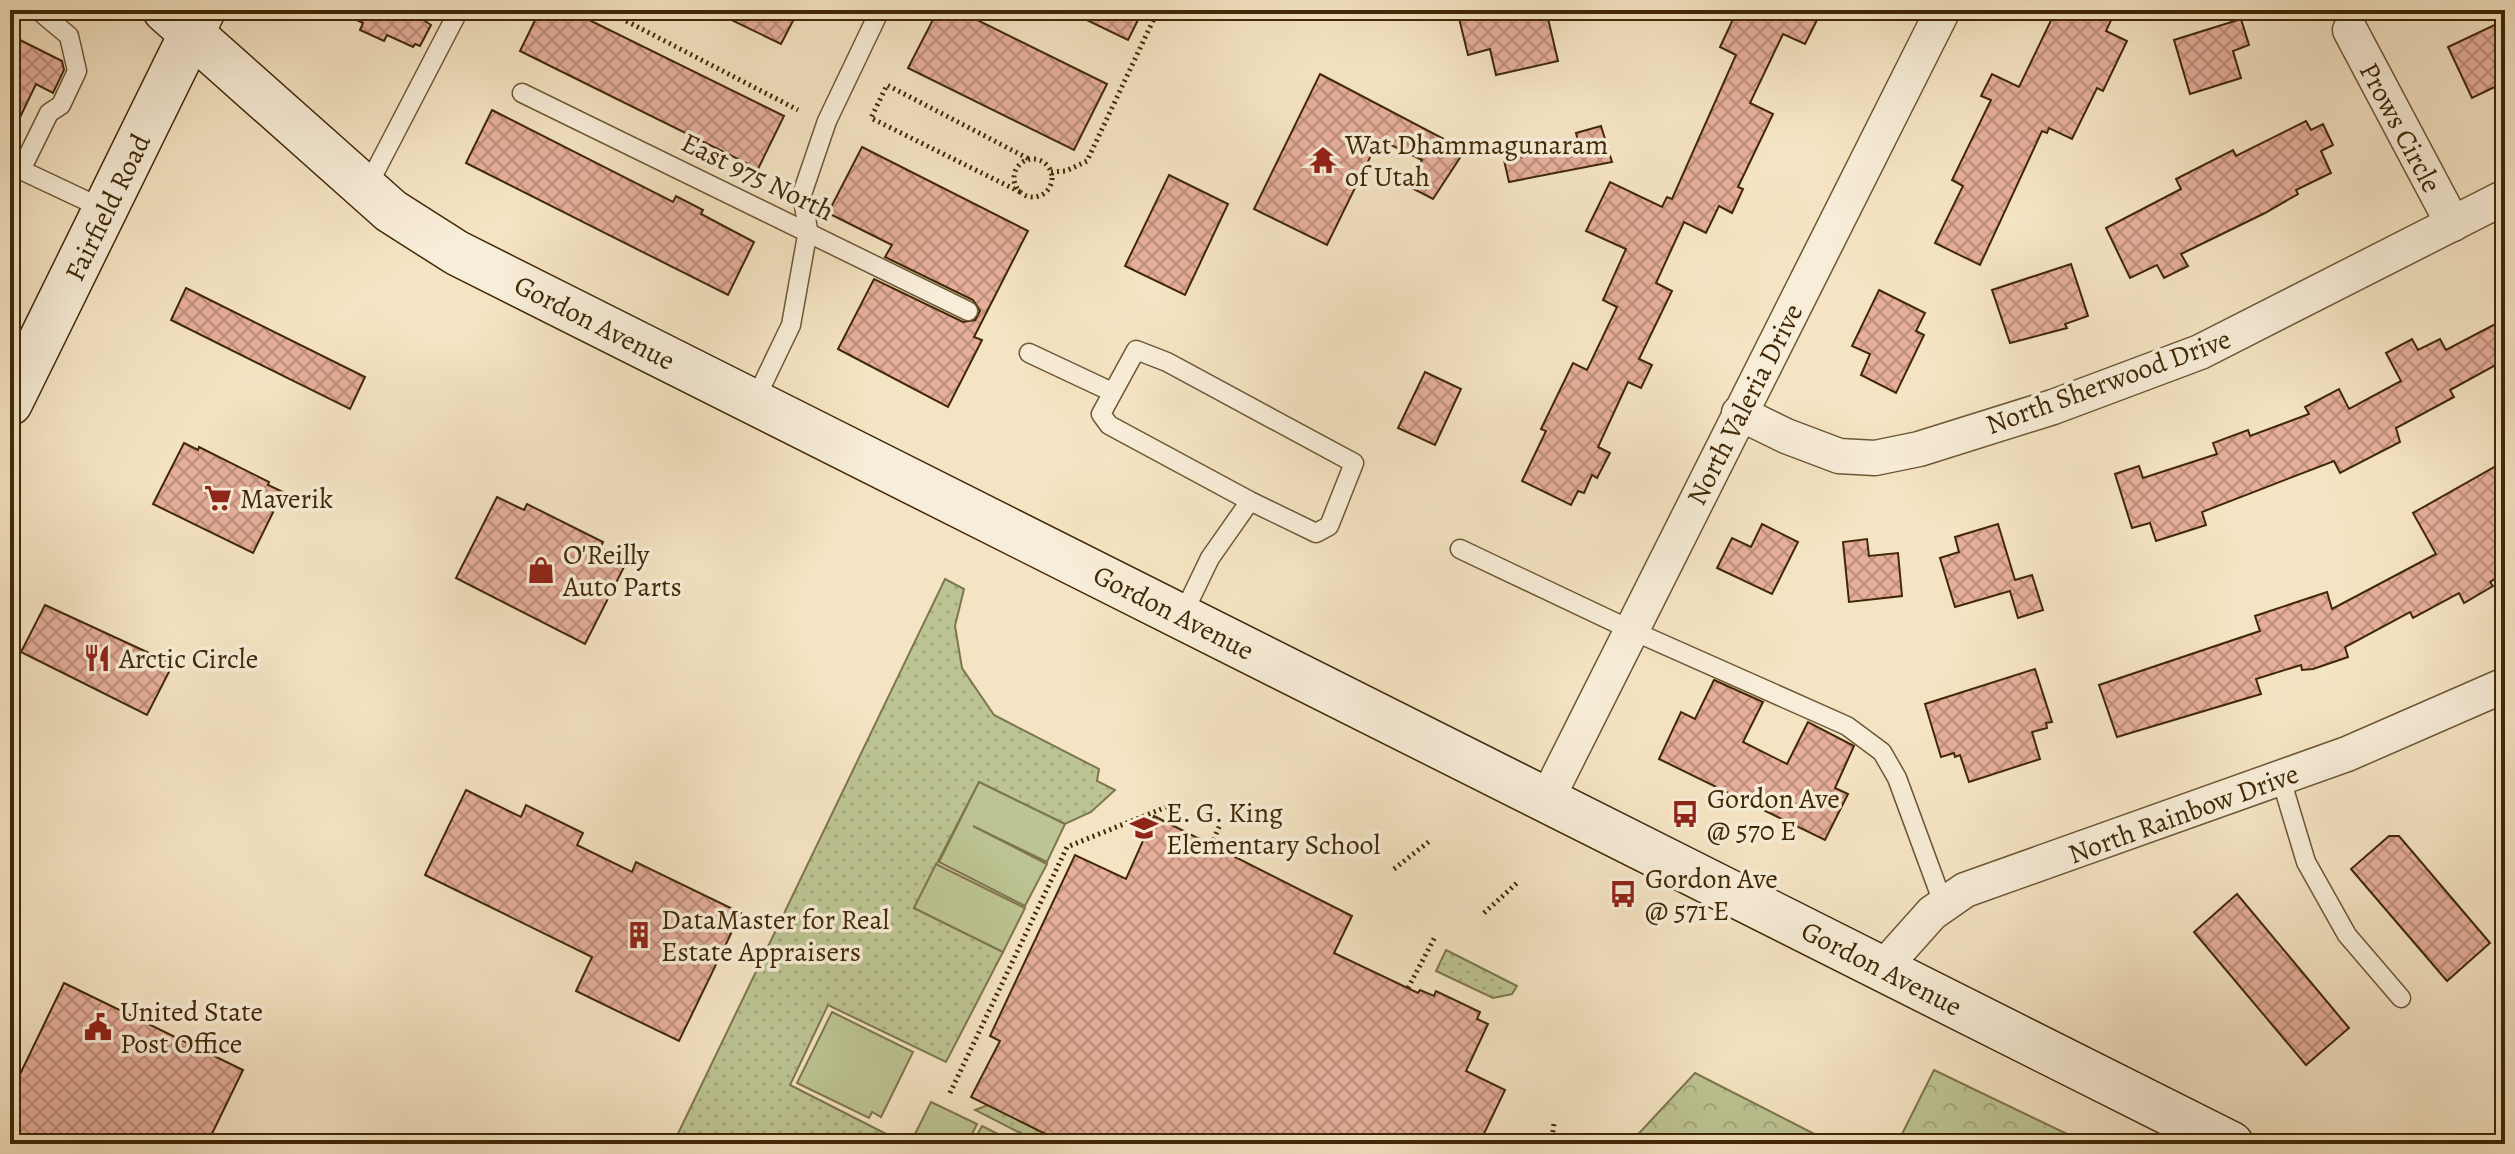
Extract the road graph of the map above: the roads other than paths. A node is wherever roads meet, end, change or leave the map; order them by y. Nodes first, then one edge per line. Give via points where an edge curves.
1 (38, 10) edge
2 (459, 10) edge
3 (880, 10) edge
4 (1943, 10) edge
5 (186, 18) edge
6 (2350, 30) dead end
7 (522, 93) dead end
8 (16, 167) edge
9 (366, 189) junction
10 (2505, 197) edge
11 (106, 210) junction
12 (2453, 224) junction
13 (808, 230) junction
14 (968, 311) dead end
15 (1029, 353) dead end
16 (1112, 392) junction
17 (754, 402) junction
18 (10, 403) edge
19 (1739, 413) junction
20 (1250, 501) junction
21 (1460, 549) dead end
22 (1182, 616) junction
23 (1631, 630) junction
24 (2505, 685) edge
25 (2281, 779) junction
26 (1547, 799) junction
27 (1943, 903) junction
28 (1882, 969) junction
29 (2401, 998) dead end
30 (2231, 1144) edge

1 - 8 lane via 69,36 77,71 61,105 49,113
2 - 9 lane
3 - 13 lane via 827,121 802,194
4 - 19 street, North Valeria Drive
5 - 9 main road, Gordon Avenue
5 - 11 main road, Fairfield Road
6 - 12 street, Prows Circle
7 - 13 lane, East 975 North
8 - 11 lane
9 - 17 main road, Gordon Avenue via 443,246
10 - 12 street, North Sherwood Drive
11 - 18 main road, Fairfield Road
12 - 19 street, North Sherwood Drive via 2200,352 2053,407 1919,449 1875,458 1839,456
13 - 14 lane, East 975 North
13 - 17 lane via 791,325
15 - 16 lane
16 - 20 lane via 1101,414 1109,425
16 - 20 lane via 1136,350 1354,463 1329,526 1316,533
17 - 22 main road, Gordon Avenue
19 - 23 street, North Valeria Drive
20 - 22 lane via 1210,558
21 - 23 lane
22 - 26 main road, Gordon Avenue
23 - 26 street, North Valeria Drive
23 - 27 lane via 1847,726 1882,752 1897,778
24 - 25 street, North Rainbow Drive
25 - 27 street, North Rainbow Drive via 1991,880
25 - 29 lane via 2306,862 2347,935
26 - 28 main road, Gordon Avenue
27 - 28 street, North Rainbow Drive
28 - 30 main road, Gordon Avenue

